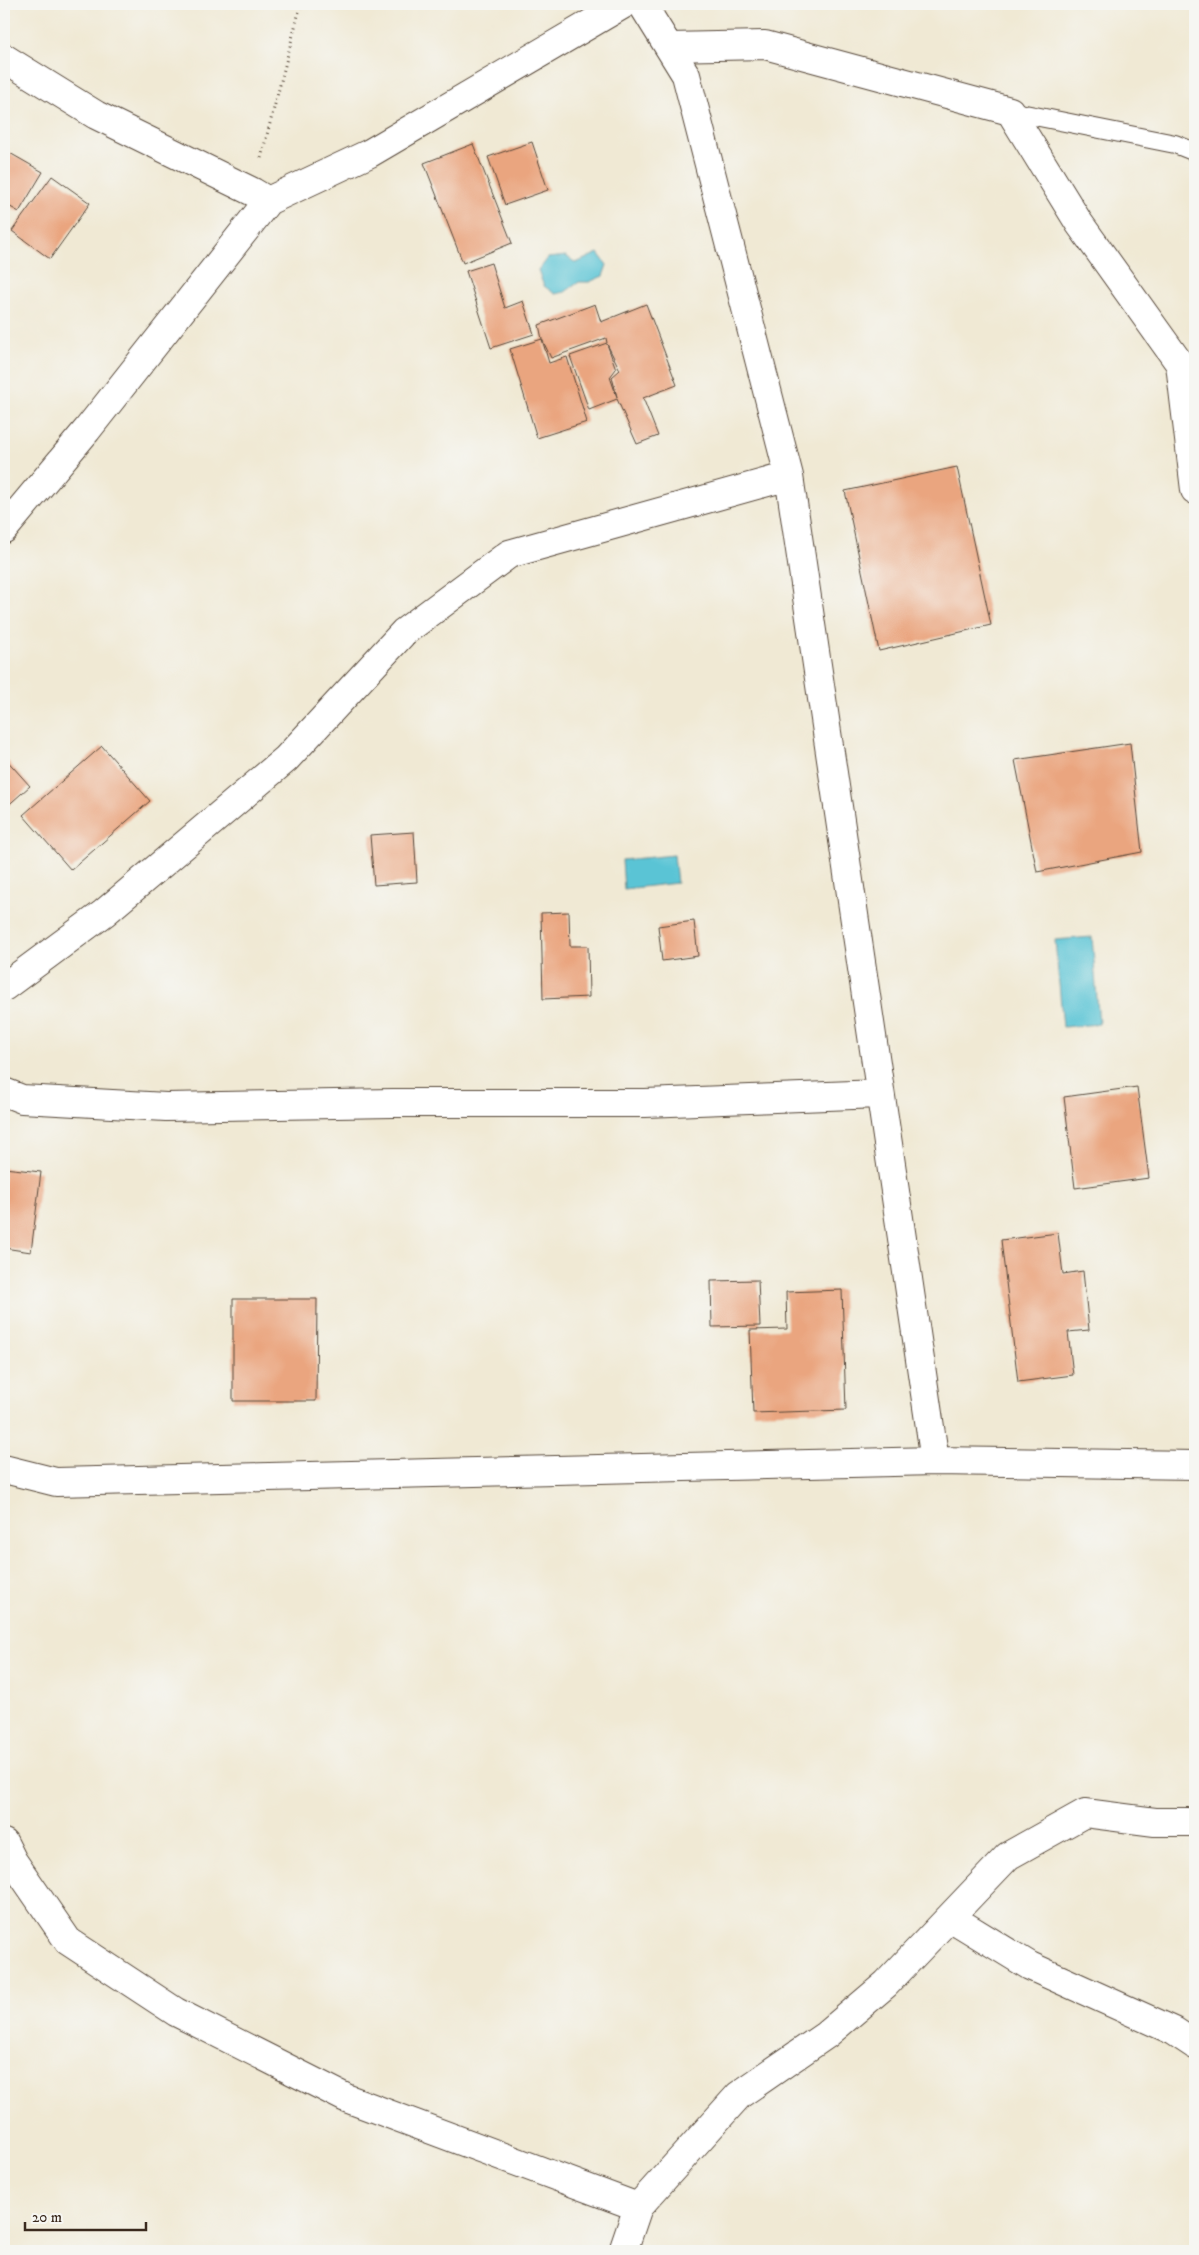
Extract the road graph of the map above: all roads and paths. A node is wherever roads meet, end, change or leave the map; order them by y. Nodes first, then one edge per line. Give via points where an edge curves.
1 (301, 4) edge
2 (624, 4) edge
3 (642, 4) edge
4 (669, 47) junction
5 (4, 58) edge
6 (1010, 111) junction
7 (1195, 152) edge
8 (261, 196) junction
9 (1187, 367) edge
10 (789, 476) junction
11 (1195, 490) edge
12 (4, 529) edge
13 (4, 988) edge
14 (4, 1092) edge
15 (879, 1094) junction
16 (935, 1461) junction
17 (1195, 1465) edge
18 (4, 1470) edge
19 (1195, 1822) edge
20 (4, 1843) edge
21 (950, 1916) junction
22 (1195, 2045) edge
23 (638, 2207) junction
24 (623, 2251) edge

1 - 8 path
2 - 8 street via 370,153
3 - 4 street
4 - 6 street via 766,45
4 - 10 street via 686,75
5 - 8 street via 96,115
6 - 7 lane via 1175,144
6 - 9 street via 1078,224
8 - 12 street via 87,430
9 - 11 street
10 - 13 street via 509,554 404,632 286,758 104,912
10 - 15 street
14 - 15 street via 22,1099 166,1107 645,1103
15 - 16 street
16 - 17 street
16 - 18 street via 56,1482
19 - 21 street via 1154,1822 1085,1813 1008,1856
20 - 23 street via 68,1941 176,2012 346,2098
21 - 22 street via 1030,1966 1174,2031
21 - 23 street via 886,1984 826,2035 739,2095
23 - 24 street

